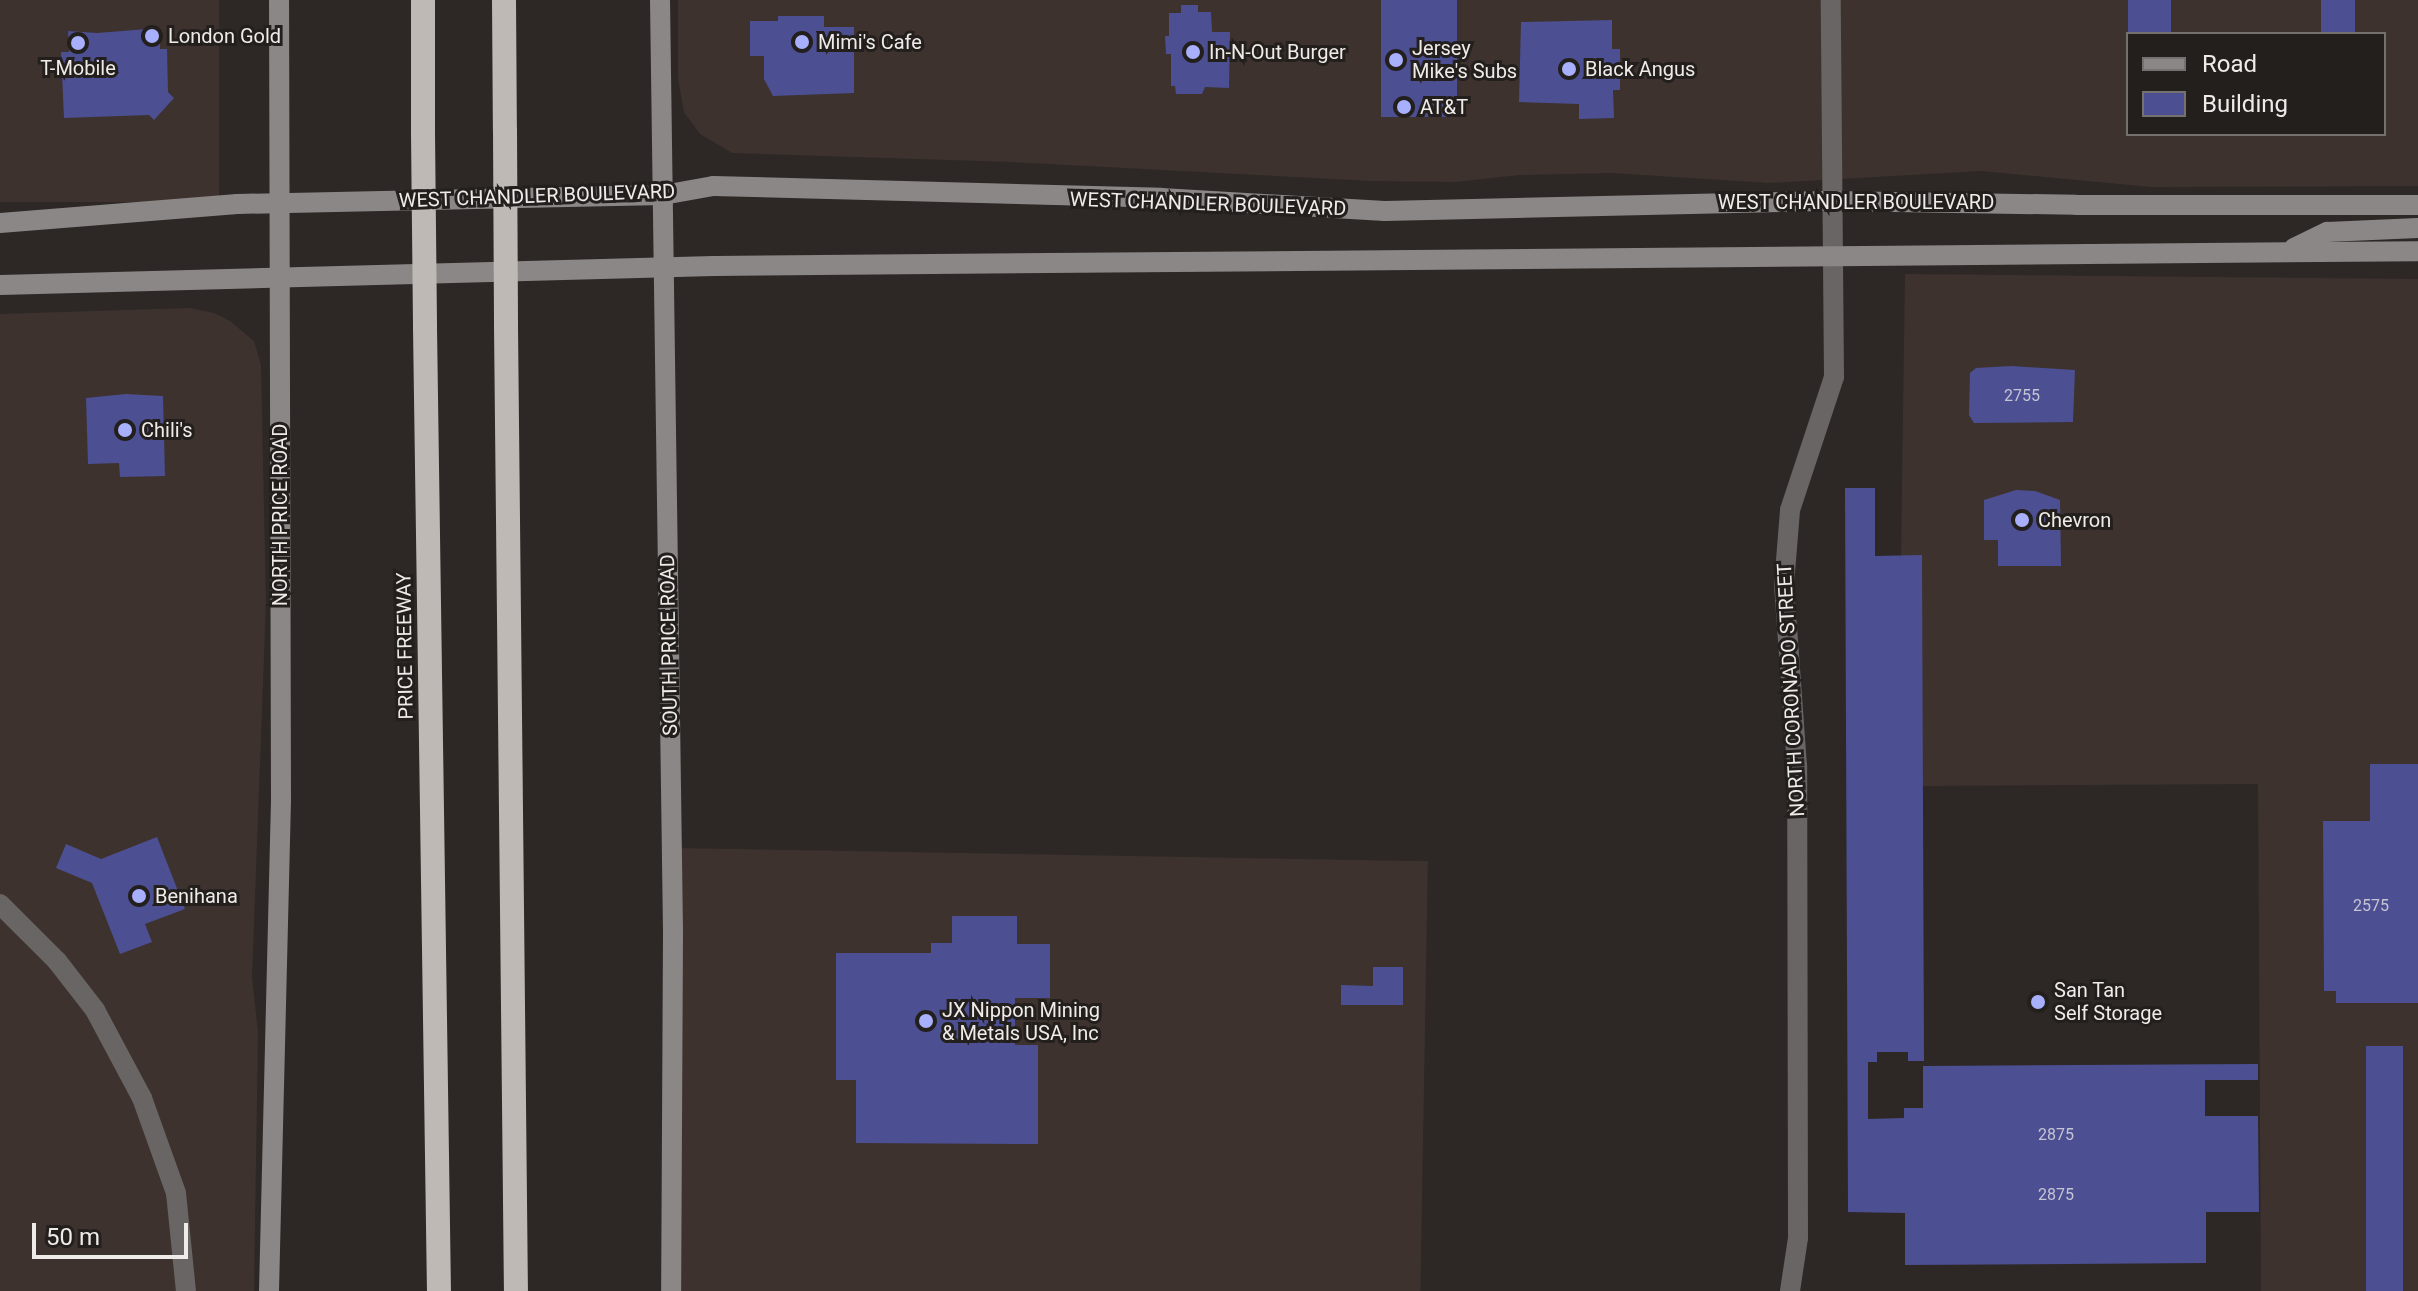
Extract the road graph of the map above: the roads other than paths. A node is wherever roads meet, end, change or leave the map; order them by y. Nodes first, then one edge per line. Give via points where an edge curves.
1 (279, 0) edge
2 (423, 0) edge
3 (504, 0) edge
4 (660, 0) edge
5 (1831, 0) edge
6 (663, 195) junction
7 (1834, 201) junction
8 (279, 203) junction
9 (2418, 205) edge
10 (0, 223) edge
11 (2418, 228) edge
12 (2418, 251) edge
13 (2287, 252) junction
14 (1835, 256) junction
15 (664, 267) junction
16 (280, 278) junction
17 (0, 285) edge
18 (0, 904) edge
19 (186, 1291) edge
20 (269, 1291) edge
21 (439, 1291) edge
22 (516, 1291) edge
23 (671, 1291) edge
24 (1790, 1291) edge

1 - 8 main road, NORTH PRICE ROAD
2 - 21 highway, PRICE FREEWAY, bridge
3 - 22 highway, bridge
4 - 6 main road, SOUTH PRICE ROAD
5 - 7 street, NORTH CORONADO STREET
6 - 7 main road, WEST CHANDLER BOULEVARD via 713,186 1161,198 1385,211
6 - 8 main road, WEST CHANDLER BOULEVARD
6 - 15 main road, SOUTH PRICE ROAD
7 - 9 main road, WEST CHANDLER BOULEVARD
7 - 14 street, NORTH CORONADO STREET
8 - 10 main road, WEST CHANDLER BOULEVARD
8 - 16 main road, NORTH PRICE ROAD
11 - 13 main road via 2327,232
12 - 13 main road
13 - 14 main road
14 - 15 main road
14 - 24 street, NORTH CORONADO STREET via 1834,377 1790,510 1785,554 1797,766 1798,1238
15 - 16 main road
15 - 23 main road, SOUTH PRICE ROAD via 673,934
16 - 17 main road
16 - 20 main road, NORTH PRICE ROAD via 281,801
18 - 19 street via 57,961 95,1010 142,1098 176,1193

